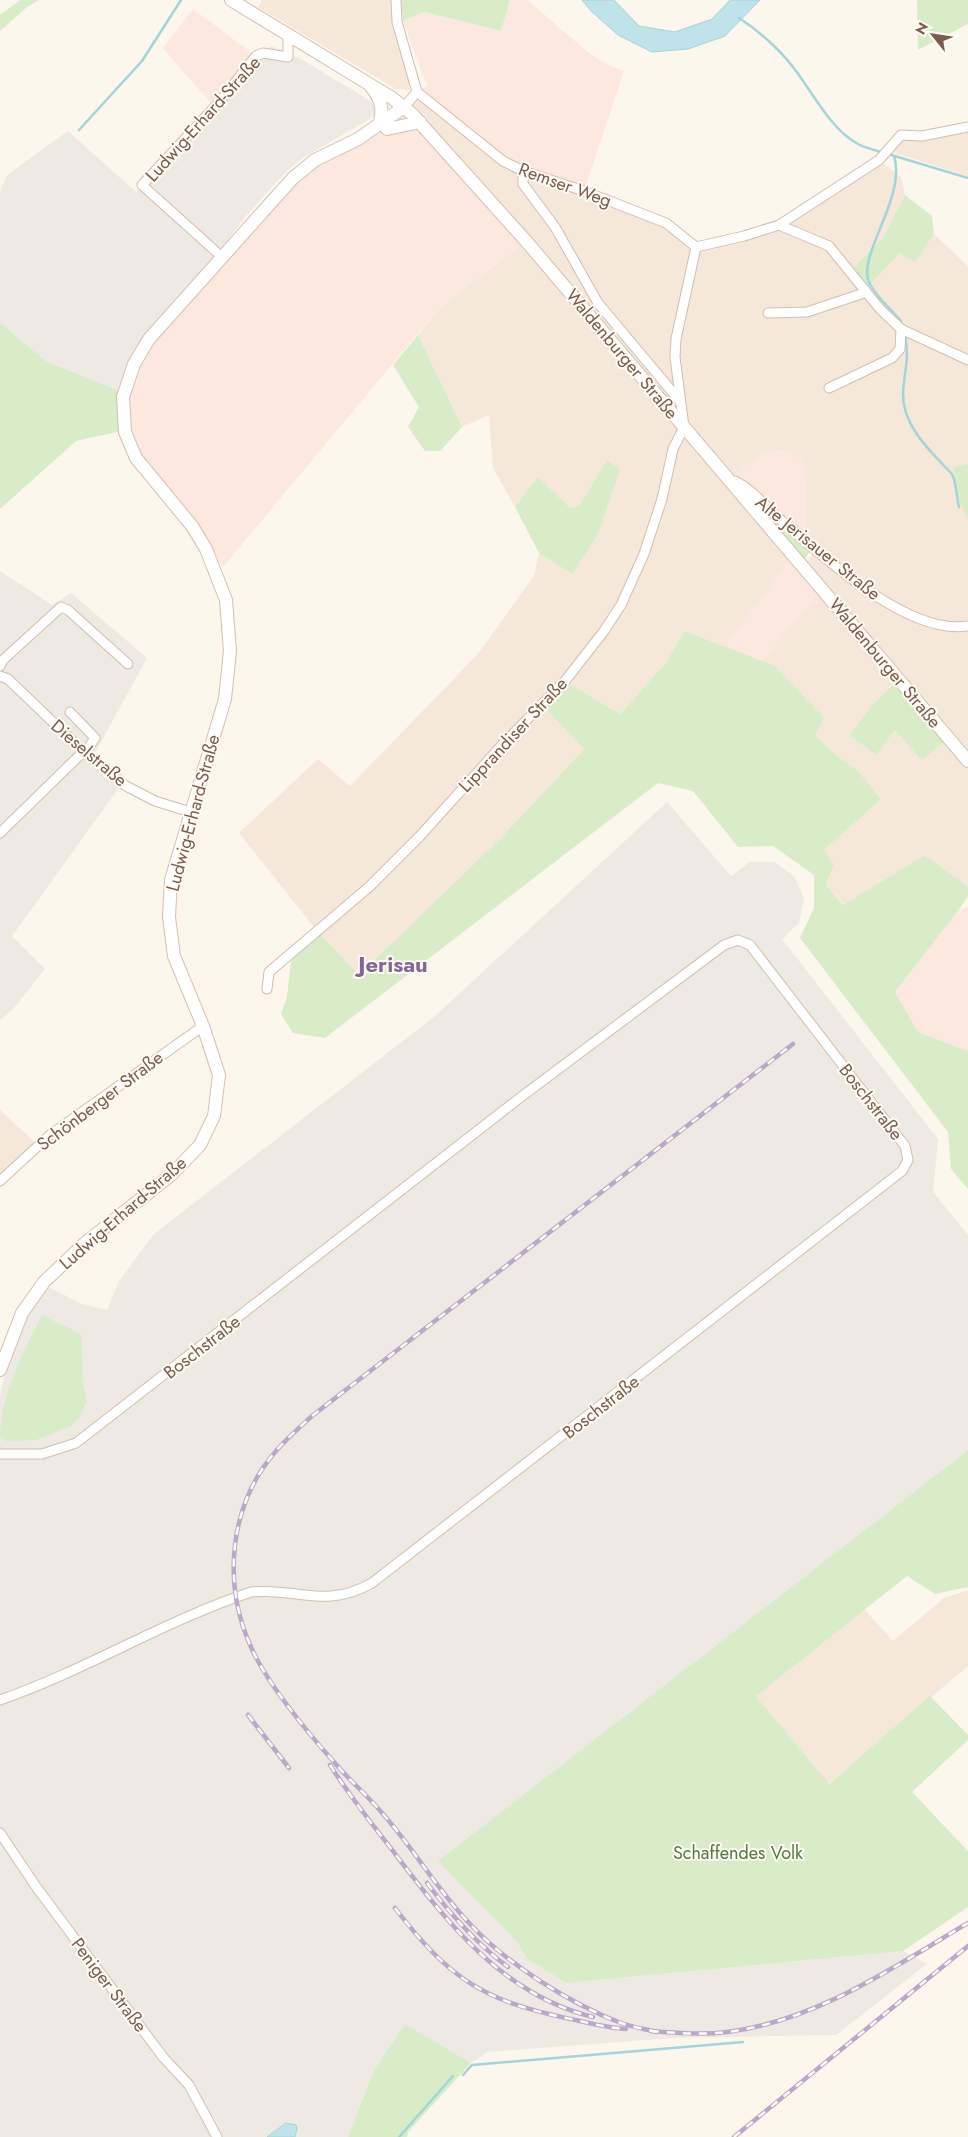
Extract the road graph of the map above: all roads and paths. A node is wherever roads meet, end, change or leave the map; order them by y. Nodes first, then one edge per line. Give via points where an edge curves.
1 (231, 0) edge
2 (396, 0) edge
3 (288, 34) junction
4 (369, 84) junction
5 (417, 92) junction
6 (406, 109) junction
7 (420, 122) junction
8 (383, 127) junction
9 (968, 127) edge
10 (522, 171) junction
11 (779, 225) junction
12 (696, 247) junction
13 (222, 258) junction
14 (865, 290) junction
15 (768, 313) dead end
16 (901, 329) junction
17 (968, 360) edge
18 (828, 388) dead end
19 (680, 401) junction
20 (684, 427) junction
21 (728, 478) junction
22 (968, 626) edge
23 (128, 664) dead end
24 (0, 666) edge
25 (0, 676) edge
26 (70, 712) dead end
27 (84, 752) junction
28 (968, 761) edge
29 (190, 812) junction
30 (0, 833) edge
31 (267, 989) dead end
32 (203, 1026) junction
33 (0, 1181) edge
34 (0, 1370) edge
35 (0, 1454) edge
36 (0, 1700) edge
37 (0, 1832) edge
38 (217, 2137) edge

1 - 3 street, Waldenburger Straße
2 - 5 street via 397,22
3 - 4 street, Waldenburger Straße
3 - 13 street, Ludwig-Erhard-Straße via 288,57 263,53 256,56 221,100 142,186
4 - 6 street, Waldenburger Straße
4 - 8 street via 381,101
5 - 6 street
5 - 10 street, Remser Weg via 503,161
6 - 7 street, Waldenburger Straße
6 - 8 street, Ludwig-Erhard-Straße
7 - 8 street
7 - 20 street, Waldenburger Straße
8 - 13 street, Ludwig-Erhard-Straße via 316,160 293,178
9 - 11 street via 922,136 901,135 879,160
10 - 12 street, Remser Weg via 666,223
10 - 19 street via 523,184 555,227 598,303
11 - 12 street
11 - 14 street via 830,246
12 - 19 street via 676,340
13 - 29 street, Ludwig-Erhard-Straße via 149,339 134,364 124,397 125,432 136,458 192,526 206,549 226,600 230,651 225,699
14 - 15 street via 807,312
14 - 16 street
16 - 17 street
16 - 18 street via 900,349 892,358
19 - 20 street
20 - 21 street, Waldenburger Straße
20 - 31 street, Lipprandiser Straße via 673,449 644,554 621,605 604,631 565,681 420,836 369,887 269,972
21 - 22 street, Alte Jerisauer Straße via 739,483 874,596 908,614 942,626
21 - 28 street, Waldenburger Straße
23 - 24 street via 61,607
25 - 27 street, Dieselstraße via 8,679
26 - 27 street via 95,738
27 - 29 street, Dieselstraße via 126,786 155,801
27 - 30 street
29 - 32 street, Ludwig-Erhard-Straße via 171,880 169,917 174,956
32 - 33 street, Schönberger Straße via 50,1135
32 - 34 street, Ludwig-Erhard-Straße via 220,1075 214,1116 200,1146 172,1174 84,1244 44,1282 22,1313
35 - 36 street, Boschstraße via 42,1454 76,1443 521,1097 724,945 738,940 750,945 905,1146 908,1160 902,1171 372,1583 342,1596 266,1590 251,1592
37 - 38 street, Peniger Straße via 37,1888 163,2057 189,2085

